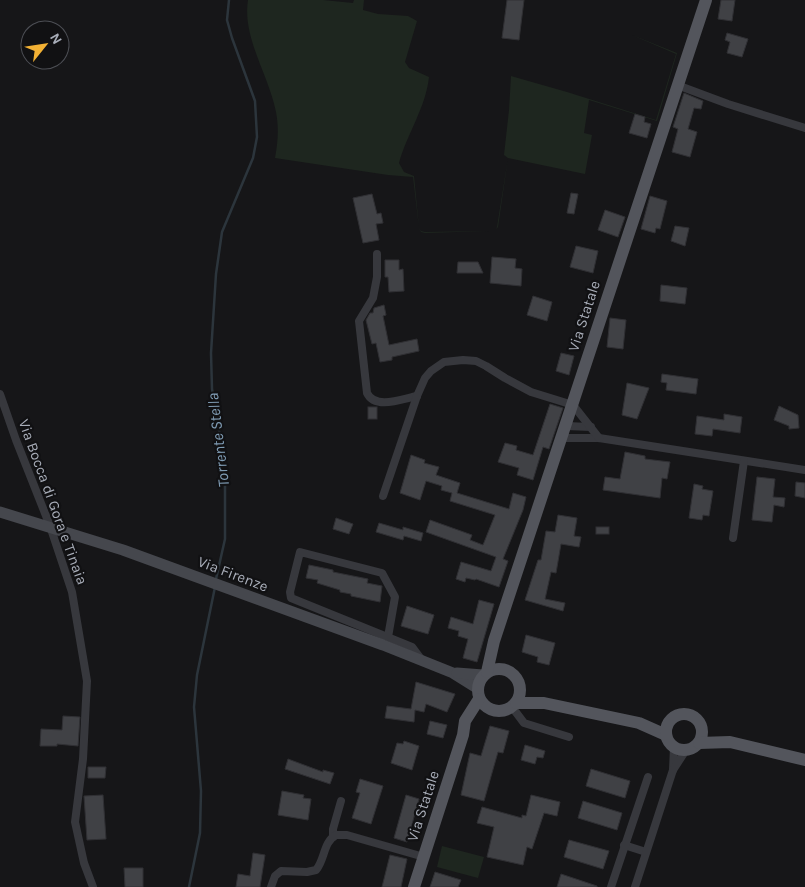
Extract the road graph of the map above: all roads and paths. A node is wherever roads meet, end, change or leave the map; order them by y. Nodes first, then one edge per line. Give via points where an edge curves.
1 (706, 0) edge
2 (677, 85) junction
3 (805, 128) edge
4 (376, 254) dead end
5 (0, 394) edge
6 (417, 396) junction
7 (573, 405) junction
8 (591, 428) junction
9 (564, 432) junction
10 (599, 438) junction
11 (744, 461) junction
12 (805, 470) edge
13 (383, 496) dead end
14 (0, 512) edge
15 (50, 526) junction
16 (733, 538) dead end
17 (388, 637) junction
18 (494, 641) junction
19 (423, 661) junction
20 (506, 670) junction
21 (453, 673) junction
22 (485, 673) junction
23 (520, 688) junction
24 (481, 699) junction
25 (544, 703) junction
26 (514, 705) junction
27 (671, 720) junction
28 (639, 723) junction
29 (702, 726) junction
30 (666, 736) junction
31 (568, 737) dead end
32 (730, 742) junction
33 (699, 743) junction
34 (674, 747) junction
35 (686, 750) junction
36 (805, 760) edge
37 (673, 770) junction
38 (648, 777) dead end
39 (341, 801) dead end
40 (333, 837) junction
41 (624, 845) junction
42 (646, 852) junction
43 (424, 857) junction
44 (93, 887) edge
45 (271, 887) edge
46 (414, 887) edge
47 (611, 887) edge
48 (635, 887) edge

1 - 2 main road, Via Statale
2 - 3 street
2 - 7 main road, Via Statale
4 - 6 street via 377,277 372,298 360,321 367,393 379,402
5 - 15 street, Via Bocca di Gora e Tinaia
6 - 7 street via 425,378 437,366 463,360 476,361 531,392
6 - 13 street
7 - 8 street
7 - 9 main road, Via Statale
8 - 9 street
8 - 10 street
9 - 10 street
9 - 18 main road, Via Statale
10 - 11 street
11 - 12 street
11 - 16 street
14 - 15 street, Via Firenze
15 - 19 street, Via Firenze
15 - 44 street, Via Bocca di Gora e Tinaia via 72,592 87,682 75,822 84,864
17 - 17 street via 290,598 300,552 382,573 395,596
17 - 19 street via 412,647
18 - 20 main road
18 - 22 main road, Via Statale
19 - 21 street, Via Firenze
20 - 22 main road via 493,669
20 - 23 main road via 516,677
21 - 22 street
21 - 24 street
22 - 24 main road
23 - 25 main road
23 - 26 main road
24 - 26 main road via 502,711
24 - 43 main road, Via Statale via 465,721
25 - 26 main road
25 - 28 main road
26 - 31 street via 524,723
27 - 28 main road
27 - 29 main road via 680,714 689,715
27 - 30 main road
28 - 30 main road
29 - 32 main road
29 - 33 main road
30 - 34 main road
32 - 33 main road
32 - 36 main road
33 - 35 main road
34 - 35 main road
34 - 37 street
35 - 37 street
37 - 42 street
38 - 41 street
39 - 40 street
40 - 43 street via 347,835
40 - 45 street via 316,870 281,871
41 - 42 street
41 - 47 street
42 - 48 street
43 - 46 main road, Via Statale

